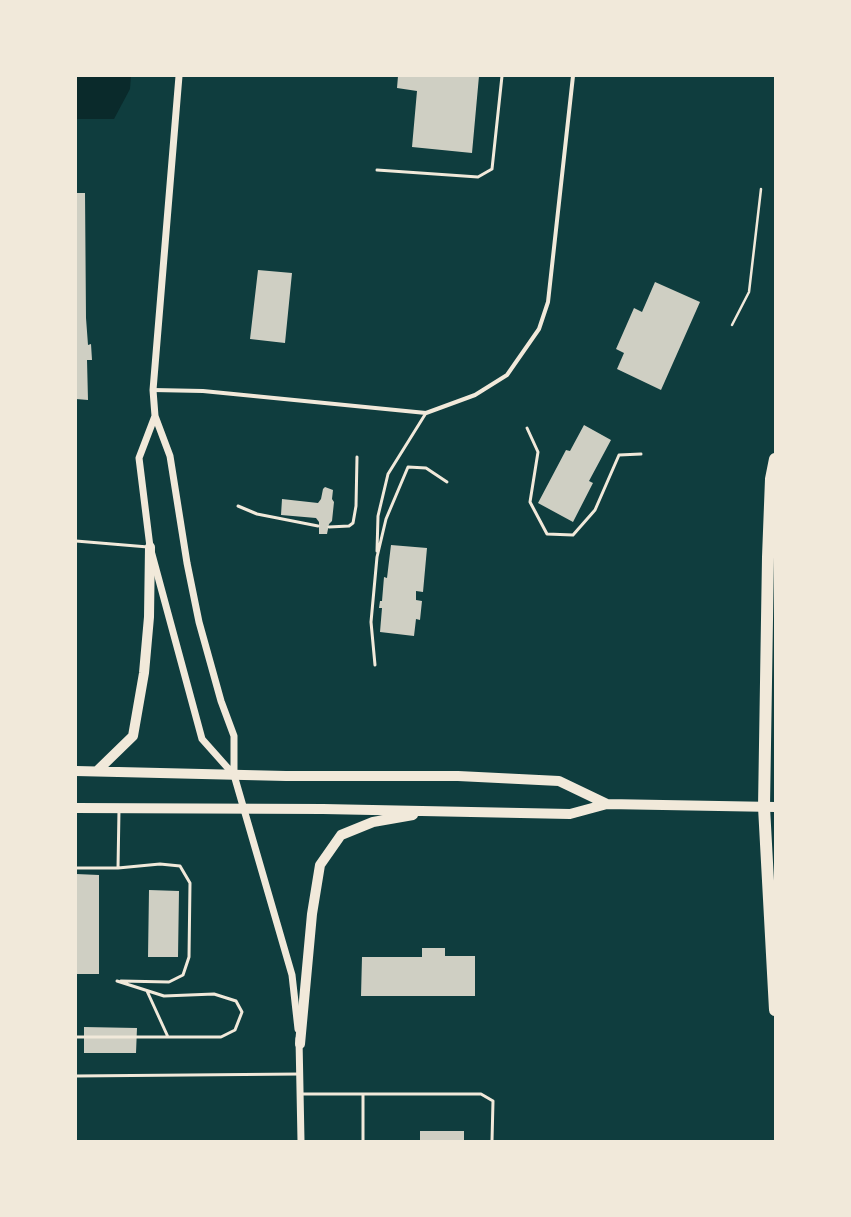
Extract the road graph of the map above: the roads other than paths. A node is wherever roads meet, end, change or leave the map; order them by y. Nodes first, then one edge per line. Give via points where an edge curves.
1 (179, 76) edge
2 (502, 76) edge
3 (573, 76) edge
4 (377, 170) dead end
5 (153, 390) junction
6 (426, 413) junction
7 (155, 416) junction
8 (528, 428) dead end
9 (641, 454) dead end
10 (357, 457) dead end
11 (775, 459) edge
12 (447, 482) dead end
13 (238, 506) dead end
14 (318, 526) dead end
15 (329, 527) dead end
16 (76, 541) edge
17 (150, 547) junction
18 (377, 557) junction
19 (375, 665) dead end
20 (76, 771) edge
21 (97, 771) junction
22 (234, 775) junction
23 (607, 804) junction
24 (769, 807) edge
25 (76, 808) edge
26 (119, 808) junction
27 (243, 808) junction
28 (443, 811) junction
29 (76, 868) edge
30 (118, 868) junction
31 (147, 991) junction
32 (775, 1010) edge
33 (76, 1037) edge
34 (168, 1037) junction
35 (300, 1044) junction
36 (301, 1074) junction
37 (76, 1076) edge
38 (301, 1094) junction
39 (363, 1094) junction
40 (301, 1141) edge
41 (363, 1141) edge
42 (492, 1141) edge

1 - 5 street
2 - 4 lane via 492,169 478,177
3 - 6 street via 548,302 539,329 507,375 475,395
5 - 6 street via 203,391
5 - 7 street
6 - 18 lane via 388,474 378,516
7 - 17 street via 139,458
7 - 22 street via 170,456 199,622 221,702 234,736
8 - 9 lane via 538,452 530,502 547,534 574,535 595,510 619,455
10 - 15 lane via 353,523 349,526
11 - 24 highway via 771,479 768,557
12 - 18 lane via 426,468 408,467 386,519
13 - 14 lane via 257,514
16 - 17 lane
17 - 21 main road via 149,617 144,672 133,736
17 - 22 street via 202,739
18 - 19 lane via 371,622
20 - 21 main road
21 - 22 main road
22 - 23 main road via 458,776 559,781
22 - 27 street
23 - 24 main road
23 - 28 main road via 570,814
24 - 32 highway
25 - 26 main road
26 - 27 main road
26 - 30 lane
27 - 28 main road
27 - 35 street via 292,976
28 - 35 main road via 373,822 341,835 320,865 312,914
29 - 30 lane
30 - 31 lane via 160,864 180,866 190,883 189,957 183,975 169,982 117,981
31 - 34 lane
31 - 34 lane via 164,996 214,994 236,1001 242,1012 234,1030 221,1037
33 - 34 lane
35 - 36 street
36 - 37 lane
36 - 38 street
38 - 39 lane
38 - 40 street
39 - 41 lane
39 - 42 lane via 481,1094 494,1100

